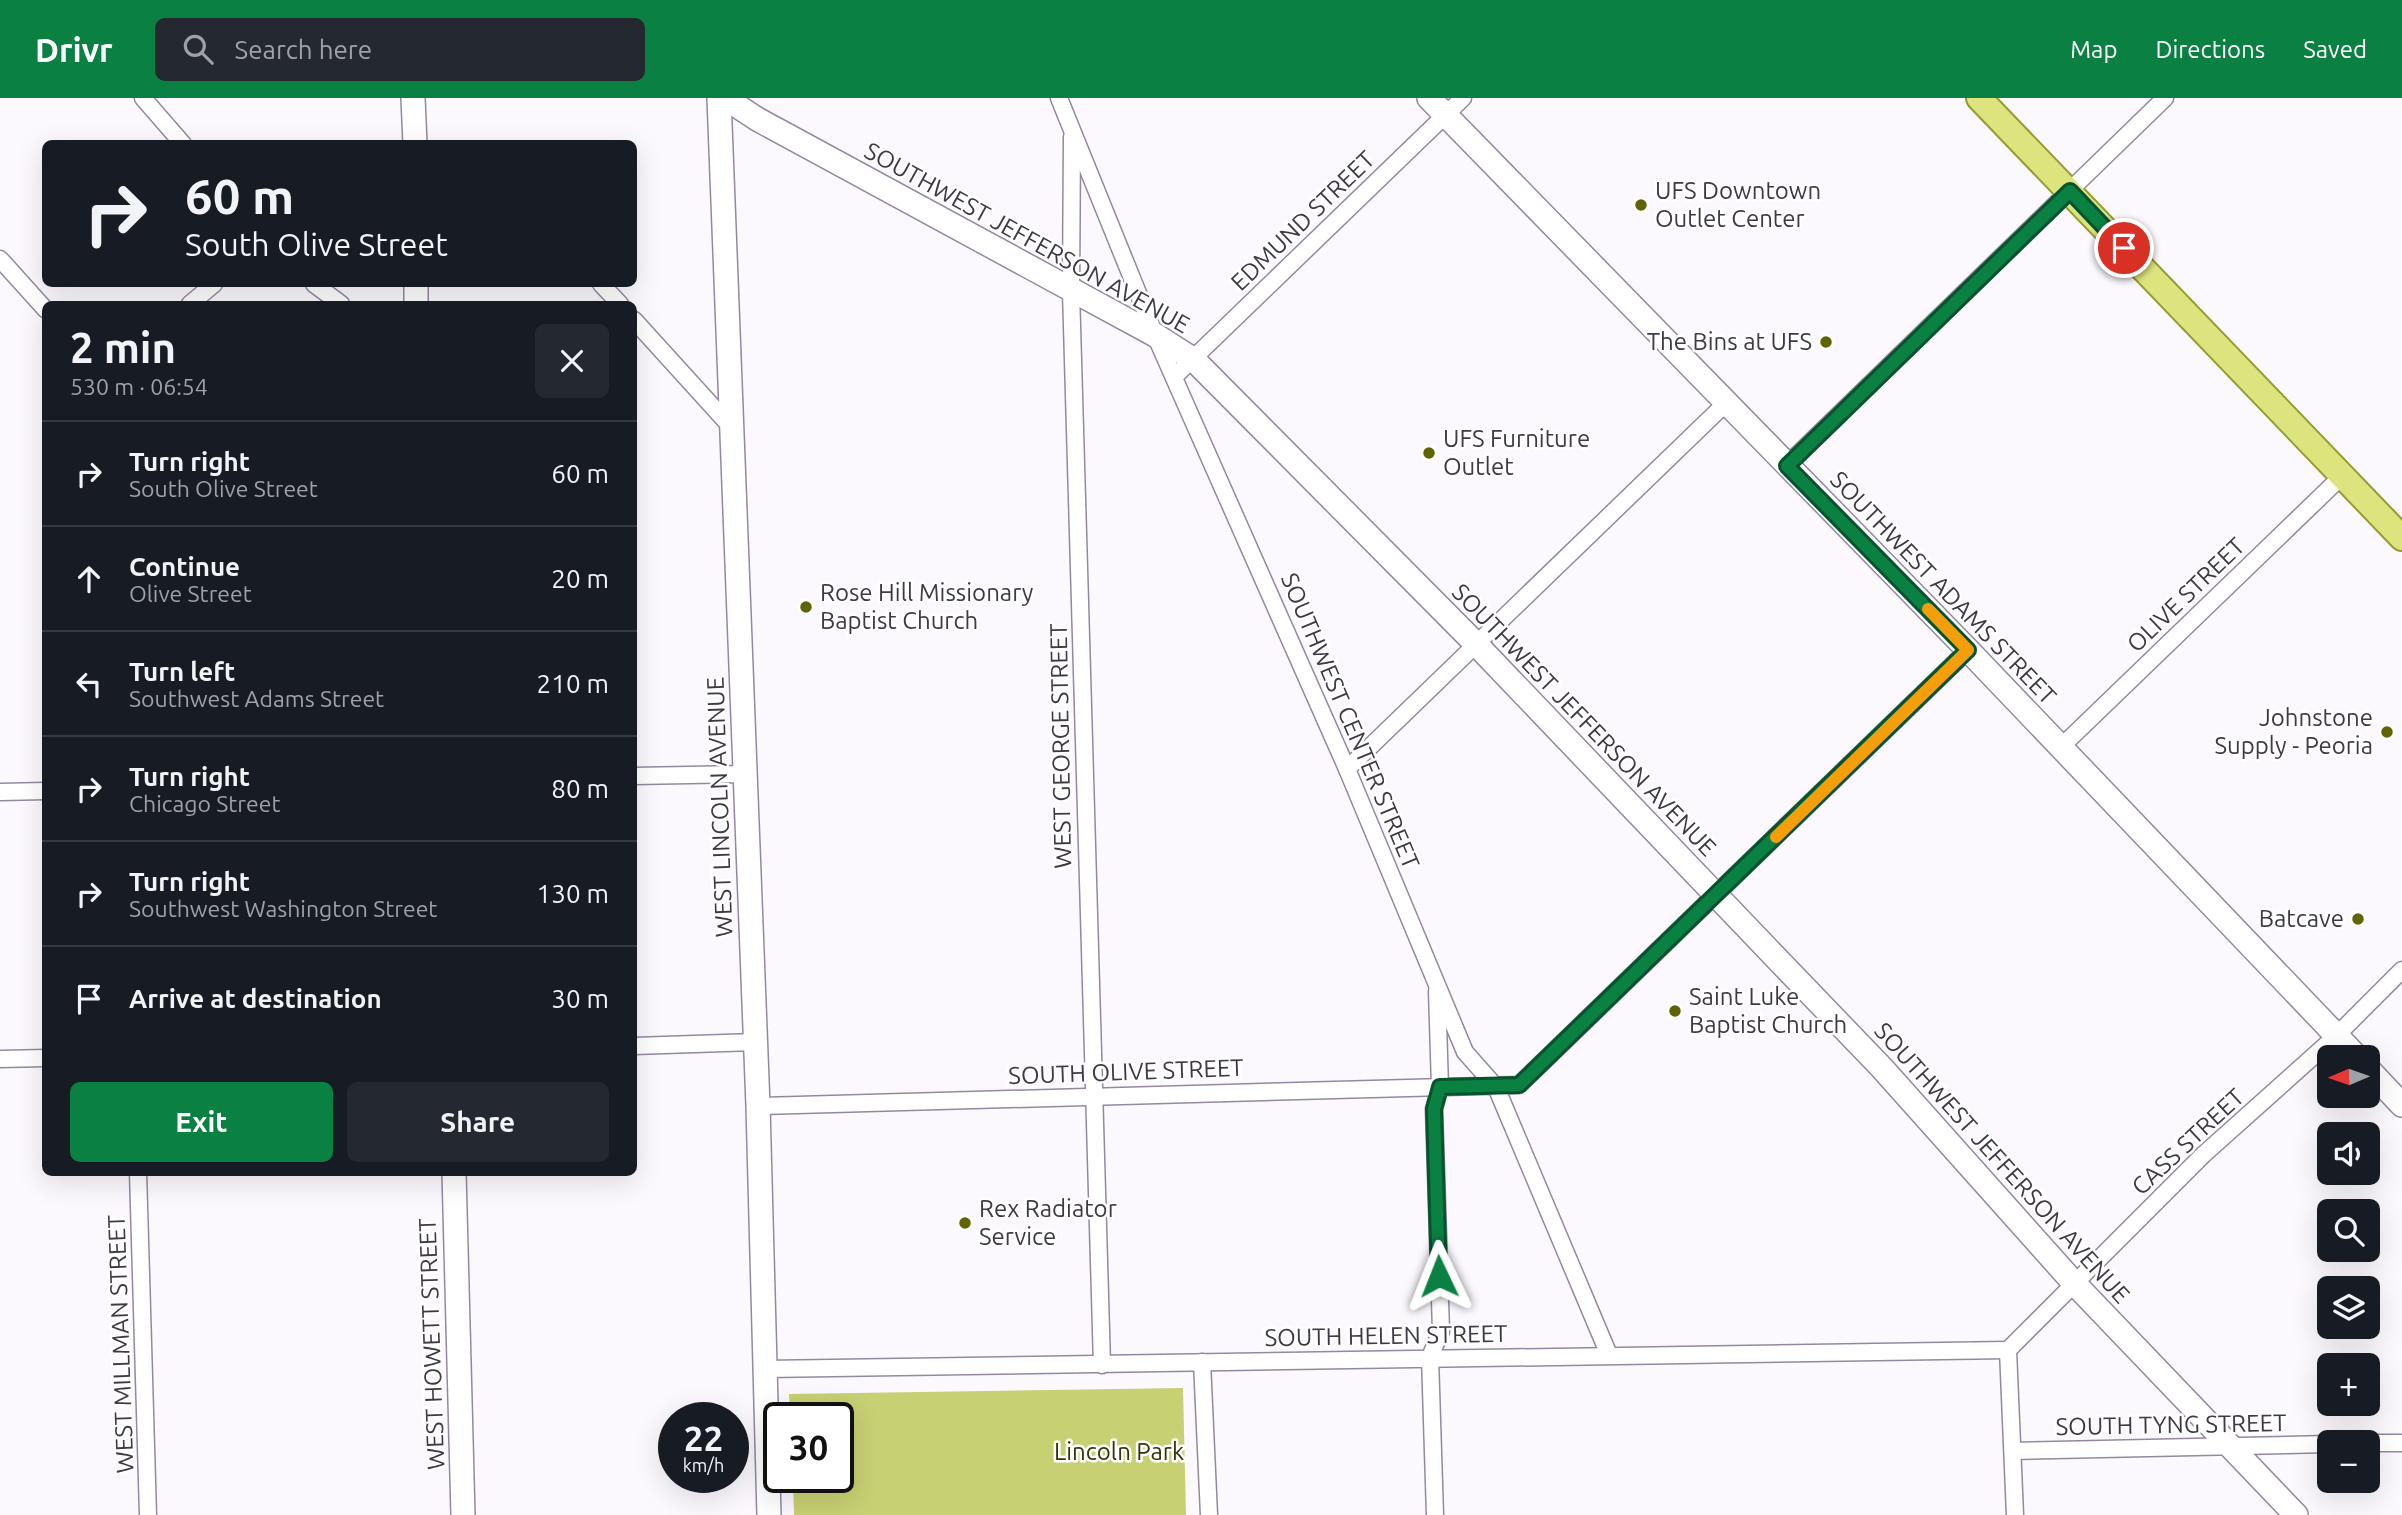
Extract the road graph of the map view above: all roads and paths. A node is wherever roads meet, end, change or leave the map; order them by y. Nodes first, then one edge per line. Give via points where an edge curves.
1 (143, 98) edge
2 (413, 98) edge
3 (719, 98) edge
4 (725, 98) edge
5 (1059, 98) edge
6 (1429, 98) edge
7 (1463, 98) edge
8 (1979, 98) edge
9 (2165, 98) edge
10 (1446, 114) junction
11 (1072, 127) junction
12 (180, 140) edge
13 (415, 140) edge
14 (2070, 191) junction
15 (0, 259) edge
16 (210, 287) edge
17 (318, 287) edge
18 (604, 287) edge
19 (1072, 291) junction
20 (194, 301) edge
21 (337, 301) edge
22 (617, 301) edge
23 (42, 306) edge
24 (637, 323) edge
25 (1156, 335) junction
26 (1194, 359) junction
27 (1175, 376) junction
28 (1726, 404) junction
29 (733, 429) junction
30 (1787, 466) junction
31 (2342, 476) junction
32 (2402, 538) edge
33 (1476, 644) junction
34 (1968, 650) junction
35 (2061, 747) junction
36 (1347, 769) junction
37 (744, 774) junction
38 (637, 776) edge
39 (42, 791) edge
40 (0, 792) edge
41 (1716, 895) junction
42 (2402, 970) edge
43 (1436, 978) junction
44 (2336, 1036) junction
45 (755, 1042) junction
46 (2345, 1045) edge
47 (637, 1046) edge
48 (42, 1058) edge
49 (0, 1059) edge
50 (2380, 1082) edge
51 (1440, 1087) junction
52 (1496, 1087) junction
53 (1095, 1095) junction
54 (2402, 1105) edge
55 (758, 1106) junction
56 (138, 1176) edge
57 (454, 1176) edge
58 (2074, 1283) junction
59 (2008, 1350) junction
60 (1609, 1356) junction
61 (1430, 1357) junction
62 (1202, 1362) junction
63 (1102, 1365) junction
64 (765, 1368) junction
65 (2380, 1443) edge
66 (2402, 1443) edge
67 (2317, 1444) edge
68 (2232, 1446) junction
69 (2013, 1451) junction
70 (148, 1515) edge
71 (463, 1515) edge
72 (769, 1515) edge
73 (1209, 1515) edge
74 (1435, 1515) edge
75 (2015, 1515) edge
76 (2296, 1515) edge

1 - 12 street
2 - 13 main road
3 - 29 main road, WEST LINCOLN AVENUE
4 - 19 main road, SOUTHWEST JEFFERSON AVENUE
5 - 11 street, SOUTHWEST CENTER STREET
6 - 10 main road, SOUTHWEST ADAMS STREET
7 - 10 street, EDMUND STREET
8 - 14 main road
9 - 14 street
10 - 26 street, EDMUND STREET
10 - 28 main road, SOUTHWEST ADAMS STREET
11 - 19 street, WEST GEORGE STREET
11 - 25 street, SOUTHWEST CENTER STREET
14 - 30 street
14 - 31 main road
15 - 23 street
16 - 20 street
17 - 21 street
18 - 22 street
19 - 25 main road, SOUTHWEST JEFFERSON AVENUE
19 - 53 street, WEST GEORGE STREET
24 - 29 street
25 - 26 main road, SOUTHWEST JEFFERSON AVENUE
25 - 27 street, SOUTHWEST CENTER STREET
26 - 27 street, EDMUND STREET
26 - 33 main road, SOUTHWEST JEFFERSON AVENUE
27 - 36 street, SOUTHWEST CENTER STREET
28 - 30 main road, SOUTHWEST ADAMS STREET
28 - 33 street
29 - 37 main road, WEST LINCOLN AVENUE
30 - 34 main road, SOUTHWEST ADAMS STREET
31 - 32 main road
31 - 35 street, OLIVE STREET
33 - 36 street
33 - 41 main road, SOUTHWEST JEFFERSON AVENUE
34 - 35 main road, SOUTHWEST ADAMS STREET
34 - 41 street
35 - 44 main road, SOUTHWEST ADAMS STREET
36 - 43 street, SOUTHWEST CENTER STREET
37 - 38 street
37 - 45 main road, WEST LINCOLN AVENUE
39 - 40 street
41 - 52 street via 1519,1085
41 - 58 main road, SOUTHWEST JEFFERSON AVENUE via 1882,1068
42 - 44 street, CASS STREET
43 - 51 street
43 - 52 street, SOUTHWEST CENTER STREET via 1465,1052
44 - 46 main road, SOUTHWEST ADAMS STREET
44 - 58 street, CASS STREET via 2203,1155
45 - 47 street
45 - 55 main road, WEST LINCOLN AVENUE
48 - 49 street
50 - 54 main road
51 - 52 street, SOUTH OLIVE STREET
51 - 53 street, SOUTH OLIVE STREET
51 - 61 street via 1434,1109 1441,1331
52 - 60 street, SOUTHWEST CENTER STREET
53 - 55 street, SOUTH OLIVE STREET
53 - 63 street, WEST GEORGE STREET
55 - 64 main road, WEST LINCOLN AVENUE
56 - 70 street, WEST MILLMAN STREET
57 - 71 main road, WEST HOWETT STREET
58 - 59 street, CASS STREET
58 - 68 main road, SOUTHWEST JEFFERSON AVENUE
59 - 60 street, SOUTH HELEN STREET
59 - 69 street
60 - 61 street, SOUTH HELEN STREET
61 - 62 street, SOUTH HELEN STREET
61 - 74 street
62 - 63 street, SOUTH HELEN STREET
62 - 73 street
63 - 64 street, SOUTH HELEN STREET
64 - 72 main road, WEST LINCOLN AVENUE
65 - 66 street
67 - 68 street, SOUTH TYNG STREET
68 - 69 street, SOUTH TYNG STREET
68 - 76 main road, SOUTHWEST JEFFERSON AVENUE
69 - 75 street

